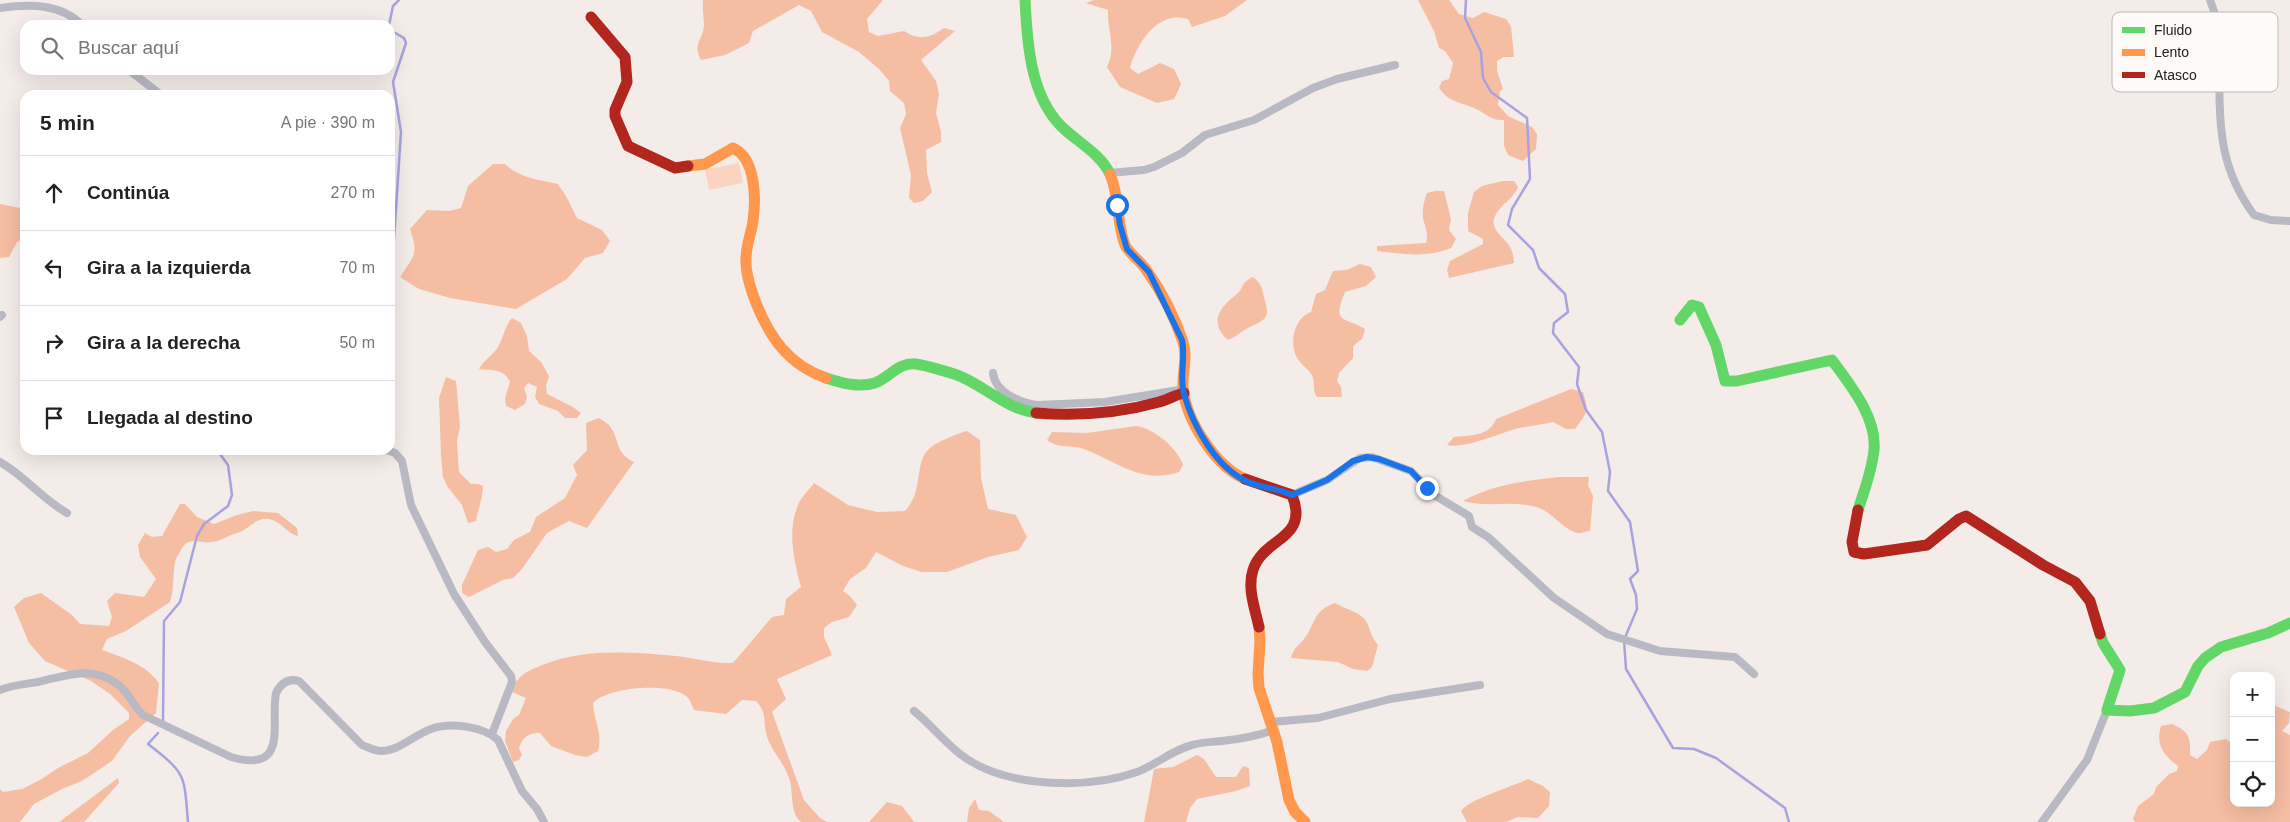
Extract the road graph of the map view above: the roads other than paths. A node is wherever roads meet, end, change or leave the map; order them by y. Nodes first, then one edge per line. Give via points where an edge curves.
1 (1025, 0) edge
2 (2210, 0) edge
3 (0, 8) edge
4 (2214, 12) edge
5 (590, 17) dead end
6 (77, 20) edge
7 (1395, 65) dead end
8 (135, 75) edge
9 (154, 90) edge
10 (2219, 92) edge
11 (1109, 173) junction
12 (2290, 222) edge
13 (1680, 320) dead end
14 (993, 373) dead end
15 (1184, 391) junction
16 (395, 453) edge
17 (0, 462) edge
18 (1292, 495) junction
19 (67, 513) dead end
20 (2290, 623) edge
21 (1754, 674) dead end
22 (1480, 684) dead end
23 (0, 690) edge
24 (2108, 710) junction
25 (914, 711) dead end
26 (1273, 726) junction
27 (492, 734) junction
28 (544, 822) edge
29 (1305, 822) edge
30 (2042, 822) edge

1 - 11 street via 1030,53 1048,111 1059,125 1085,144
2 - 4 street
3 - 6 street via 29,4 72,15
5 - 15 street via 625,57 627,82 615,116 628,146 675,168 705,164 733,148 746,156 754,210 746,252 747,273 773,338 796,362 834,382 855,385 873,383 903,364 918,364 963,377 1008,405 1046,414 1128,408 1156,403
7 - 11 street via 1313,88 1254,120 1205,135 1182,153 1154,167
8 - 9 street
10 - 12 street via 2220,132 2238,192 2254,215
11 - 15 street via 1115,186 1124,242 1130,254 1149,272 1182,340
13 - 24 street via 1692,305 1699,307 1716,345 1725,381 1744,380 1832,360 1864,409 1874,438 1874,458 1851,537 1854,552 1864,554 1927,546 1959,518 1966,516 2075,582 2090,601 2103,643 2120,670
14 - 15 street via 997,384 1006,393 1027,404 1037,405 1106,402
15 - 18 street via 1204,440 1224,466 1250,483
16 - 27 street via 402,461 411,505 454,594 511,676 512,682
17 - 19 street
18 - 21 street via 1327,480 1360,458 1379,459 1411,471 1434,494 1469,516 1472,527 1488,537 1554,598 1606,634 1673,654 1735,657
18 - 26 street via 1297,508 1292,526 1280,543 1257,560 1251,579 1260,637 1258,679
20 - 24 street via 2222,647 2198,666 2185,692 2154,708
22 - 26 street via 1390,699
23 - 27 street via 89,672 118,683 143,715 244,761 263,757 274,746 276,693 286,681 294,680 304,685 362,745 372,749 391,749 432,728 459,726
24 - 30 street via 2087,760
25 - 26 street via 956,750 979,766 1026,780 1053,783 1114,779 1138,771 1176,750 1243,738
26 - 29 street via 1291,804 1297,816
27 - 28 street via 498,740 522,792

